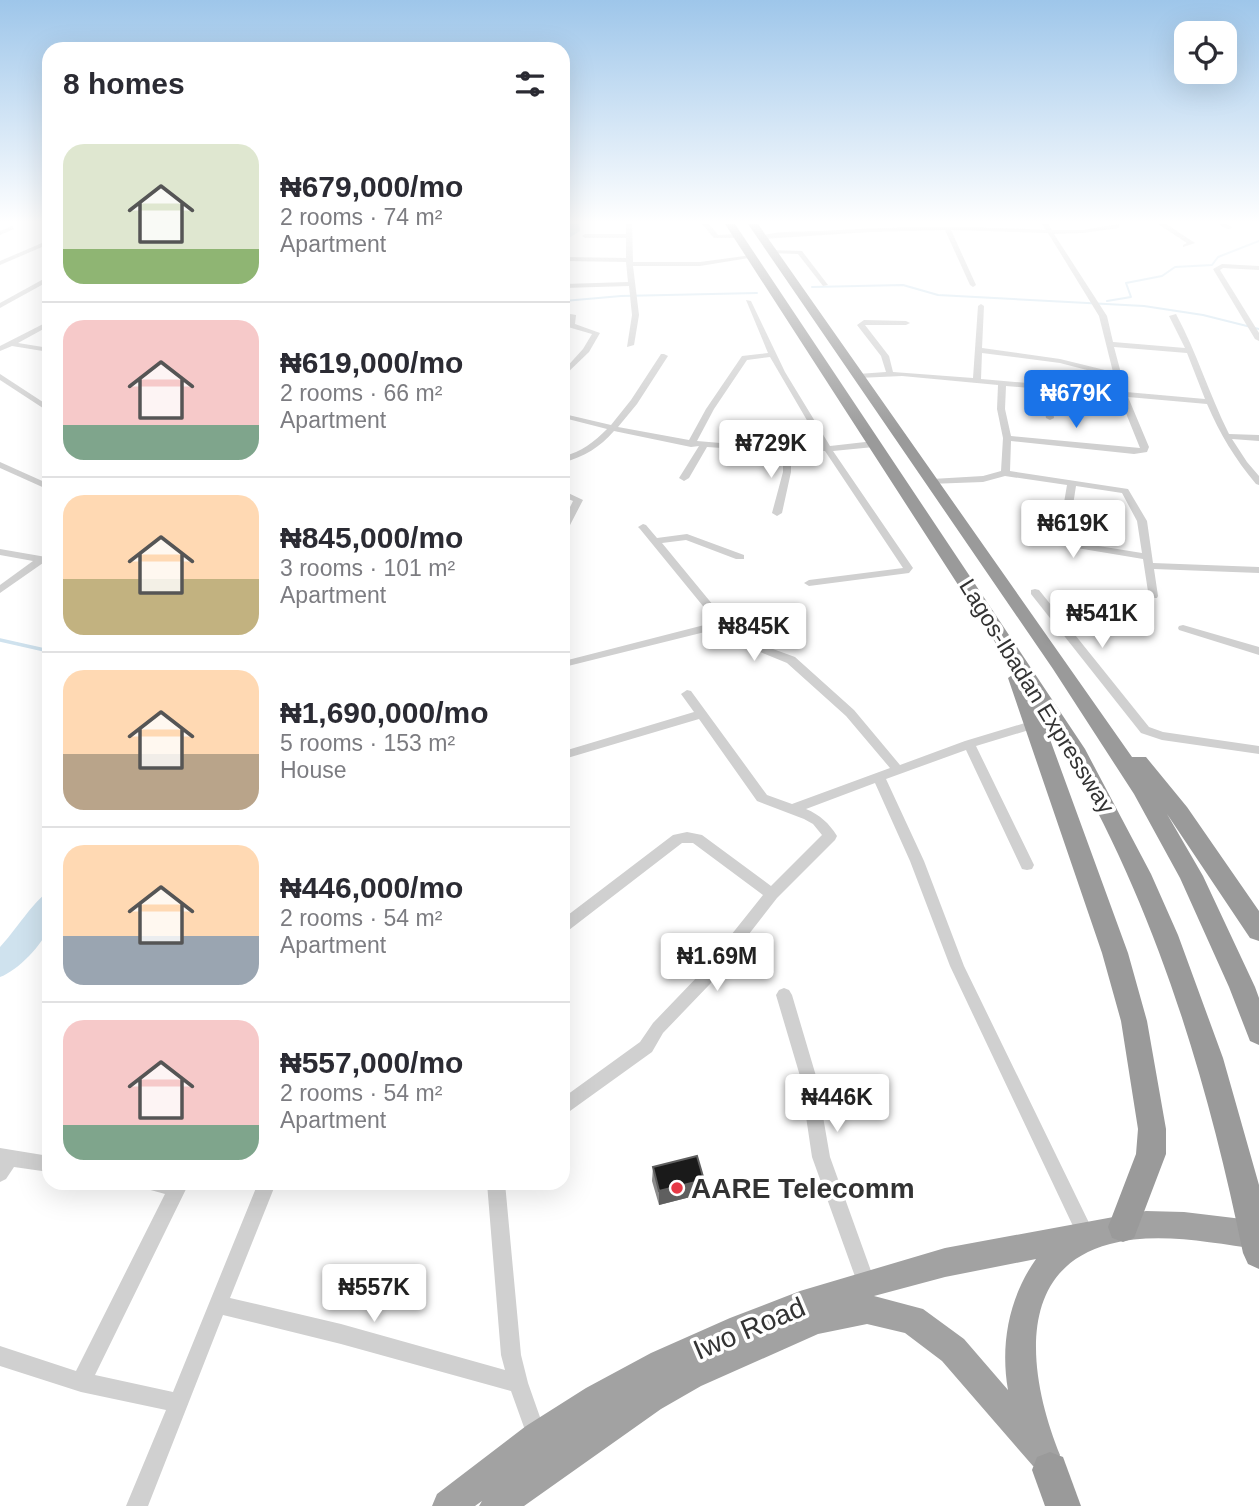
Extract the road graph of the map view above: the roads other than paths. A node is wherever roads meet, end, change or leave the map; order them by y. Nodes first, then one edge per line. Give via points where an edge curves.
1 (21, 294) edge
2 (635, 294) edge
3 (776, 294) edge
4 (796, 294) edge
5 (1090, 294) edge
6 (1231, 294) edge
7 (748, 301) dead end
8 (0, 306) edge
9 (981, 306) dead end
10 (1172, 316) dead end
11 (906, 323) dead end
12 (570, 325) edge
13 (42, 327) edge
14 (1251, 328) joint
15 (1259, 339) edge
16 (13, 344) junction
17 (1111, 344) junction
18 (630, 345) dead end
19 (0, 349) edge
20 (42, 349) edge
21 (980, 349) junction
22 (1191, 351) junction
23 (771, 355) junction
24 (664, 356) dead end
25 (570, 362) edge
26 (574, 363) junction
27 (570, 367) edge
28 (890, 374) junction
29 (0, 376) edge
30 (858, 376) junction
31 (1118, 376) junction
32 (977, 380) junction
33 (1002, 382) junction
34 (1045, 386) junction
35 (1122, 393) junction
36 (1210, 402) junction
37 (42, 405) edge
38 (570, 418) edge
39 (1050, 418) dead end
40 (611, 428) junction
41 (1227, 436) junction
42 (1007, 438) junction
43 (1259, 438) edge
44 (691, 444) junction
45 (874, 444) junction
46 (703, 446) junction
47 (827, 449) junction
48 (787, 450) junction
49 (570, 458) edge
50 (0, 465) edge
51 (1004, 473) junction
52 (684, 478) dead end
53 (932, 482) junction
54 (1072, 482) junction
55 (1259, 482) edge
56 (42, 484) edge
57 (570, 497) edge
58 (777, 513) dead end
59 (570, 515) edge
60 (643, 527) dead end
61 (658, 541) junction
62 (0, 552) edge
63 (740, 557) dead end
64 (42, 559) edge
65 (42, 562) edge
66 (1148, 562) junction
67 (1259, 570) edge
68 (809, 583) dead end
69 (0, 590) edge
70 (1035, 592) dead end
71 (1153, 596) dead end
72 (723, 624) junction
73 (1183, 628) dead end
74 (1259, 651) edge
75 (1016, 660) junction
76 (570, 662) edge
77 (1060, 665) junction
78 (687, 694) dead end
79 (702, 714) junction
80 (1035, 724) junction
81 (969, 744) junction
82 (1259, 750) edge
83 (570, 753) edge
84 (897, 769) junction
85 (879, 778) junction
86 (795, 808) junction
87 (1027, 865) dead end
88 (772, 894) junction
89 (570, 921) edge
90 (1259, 932) edge
91 (784, 995) dead end
92 (1259, 1033) edge
93 (570, 1102) edge
94 (5, 1157) edge
95 (42, 1163) edge
96 (0, 1173) edge
97 (177, 1190) edge
98 (264, 1190) edge
99 (497, 1190) edge
100 (1123, 1227) junction
101 (1259, 1235) edge
102 (1087, 1237) junction
103 (1259, 1253) edge
104 (866, 1282) junction
105 (219, 1305) junction
106 (0, 1356) edge
107 (81, 1382) junction
108 (518, 1384) junction
109 (180, 1403) junction
110 (537, 1437) junction
111 (1047, 1462) junction
112 (138, 1506) edge
113 (449, 1506) edge
114 (496, 1506) edge
115 (1063, 1506) edge
116 (1073, 1506) edge

1 - 8 street
2 - 18 street via 635,331
3 - 45 highway, Lagos-Ibadan Expressway
4 - 30 highway, Lagos-Ibadan Expressway
5 - 17 street
6 - 14 street
7 - 23 street
9 - 21 street
10 - 22 street
11 - 28 street via 861,325 885,355
12 - 26 street via 596,333
13 - 16 street
14 - 15 street
16 - 19 street
16 - 20 street
17 - 22 street
17 - 31 street
21 - 31 street via 1060,361
21 - 32 street
22 - 36 street
23 - 44 street via 745,358
23 - 47 street
24 - 40 street
25 - 26 street
26 - 27 street
28 - 30 street
28 - 32 street
29 - 37 street
30 - 53 highway, Lagos-Ibadan Expressway
31 - 35 street
32 - 33 street
33 - 34 street
33 - 42 street
34 - 35 street
34 - 39 street
35 - 36 street
35 - 42 street via 1144,450
36 - 41 street
38 - 40 street
40 - 44 street
40 - 49 street via 579,457
41 - 43 street
41 - 55 street via 1240,461
42 - 51 street
44 - 46 street
45 - 47 street
45 - 75 highway, Lagos-Ibadan Expressway
46 - 48 street
46 - 52 street
47 - 48 street
47 - 68 street via 908,568
48 - 58 street via 788,472
50 - 56 street
51 - 53 street
51 - 54 street
53 - 77 highway, Lagos-Ibadan Expressway
54 - 66 street via 1118,488 1130,495 1142,522
54 - 66 street via 1063,538
57 - 59 street via 578,500
60 - 61 street
61 - 63 street via 687,537
61 - 72 street
62 - 64 street
65 - 69 street
66 - 67 street
66 - 71 street
70 - 82 street via 1145,730
72 - 76 street
72 - 84 street via 747,643 791,660 850,713
73 - 74 street
75 - 80 highway
75 - 103 highway, Lagos-Ibadan Expressway via 1121,831 1169,939 1211,1055
77 - 90 highway via 1179,813
77 - 92 highway, Lagos-Ibadan Expressway via 1164,827 1237,975
78 - 79 street
79 - 83 street
79 - 86 street via 762,799
80 - 81 street
80 - 100 highway via 1134,1021 1152,1129 1151,1154
81 - 84 street
81 - 87 street
84 - 85 street
85 - 86 street
85 - 102 street via 957,967
86 - 88 street via 830,836
88 - 89 street via 697,839 687,837 678,839
88 - 93 street via 646,1047
91 - 104 street via 808,1076 821,1157
94 - 95 street
94 - 96 street
97 - 107 street
98 - 105 street
99 - 108 street via 511,1355
100 - 101 highway
100 - 102 highway
102 - 104 highway, Iwo Road via 1009,1248
102 - 111 highway via 1059,1254 1039,1279 1025,1308 1020,1334 1023,1393
104 - 110 highway, Iwo Road via 692,1352 615,1389
105 - 108 street
105 - 109 street
106 - 107 street
107 - 109 street
108 - 110 street
109 - 112 street
110 - 113 highway, Iwo Road
111 - 114 highway, Iwo Road via 953,1350 912,1320 867,1309 817,1319 690,1375
111 - 115 highway
111 - 116 highway

